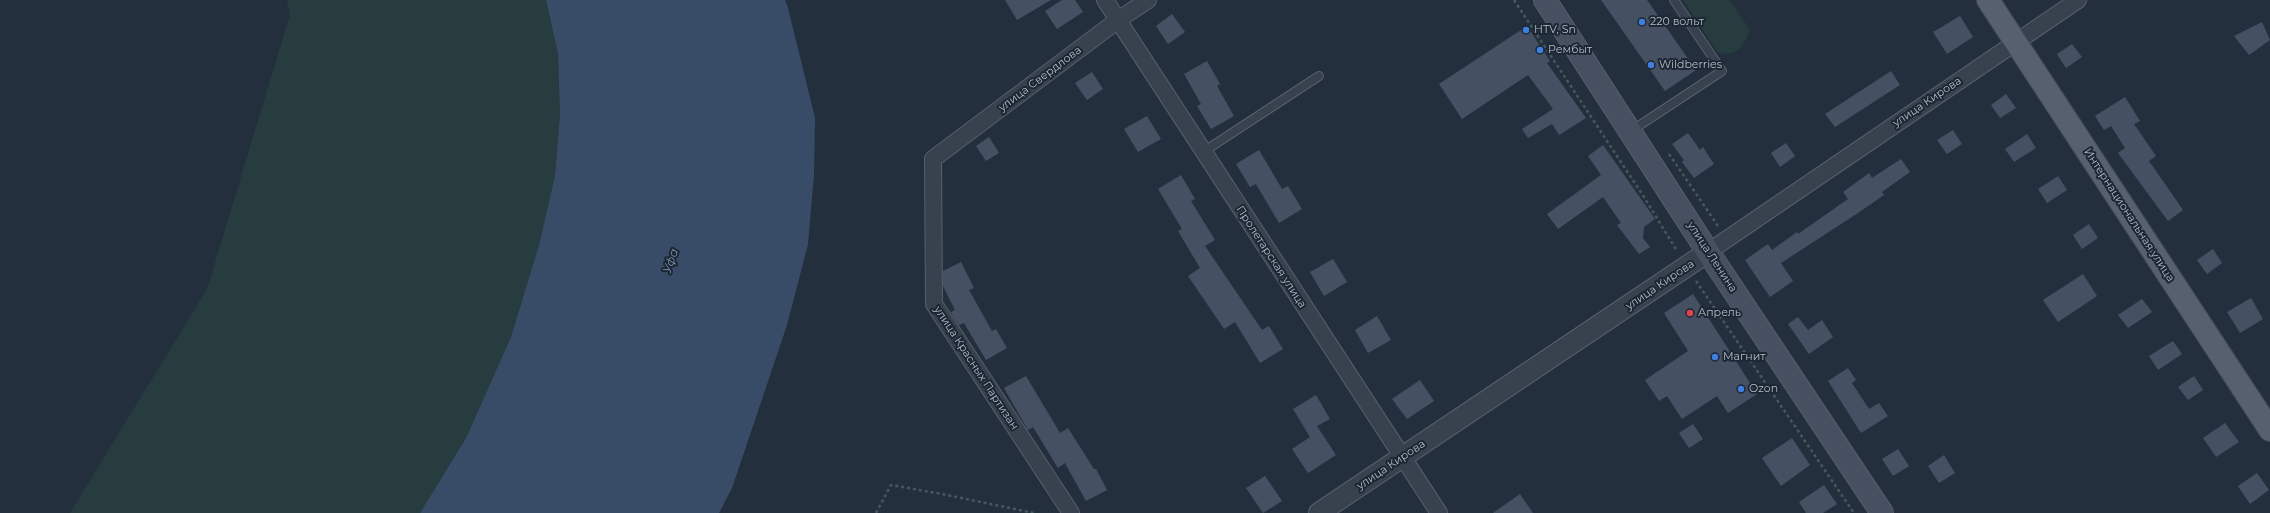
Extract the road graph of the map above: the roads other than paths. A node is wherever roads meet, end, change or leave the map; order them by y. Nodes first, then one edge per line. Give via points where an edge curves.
1 (1105, 0) edge
2 (1148, 0) edge
3 (1545, 0) edge
4 (1674, 0) edge
5 (1988, 0) edge
6 (2078, 0) edge
7 (1118, 20) junction
8 (2015, 42) junction
9 (1319, 76) dead end
10 (1631, 132) junction
11 (1203, 152) junction
12 (933, 159) joint
13 (1708, 252) junction
14 (2270, 430) edge
15 (1402, 458) junction
16 (1070, 513) edge
17 (1319, 513) edge
18 (1439, 513) edge
19 (1882, 513) edge

1 - 7 street, Пролетарская улица
2 - 7 street, улица Свердлова
3 - 10 main road, улица Ленина
4 - 10 lane via 1722,71
5 - 8 main road, Интернациональная улица
6 - 8 street, улица Кирова
7 - 11 street, Пролетарская улица
7 - 12 street, улица Свердлова
8 - 13 street, улица Кирова
8 - 14 main road, Интернациональная улица
9 - 11 lane
10 - 13 main road, улица Ленина
11 - 15 street, Пролетарская улица
12 - 16 street, улица Красных Партизан via 934,304
13 - 15 street, улица Кирова
13 - 19 main road, улица Ленина
15 - 17 street, улица Кирова
15 - 18 street, Пролетарская улица

